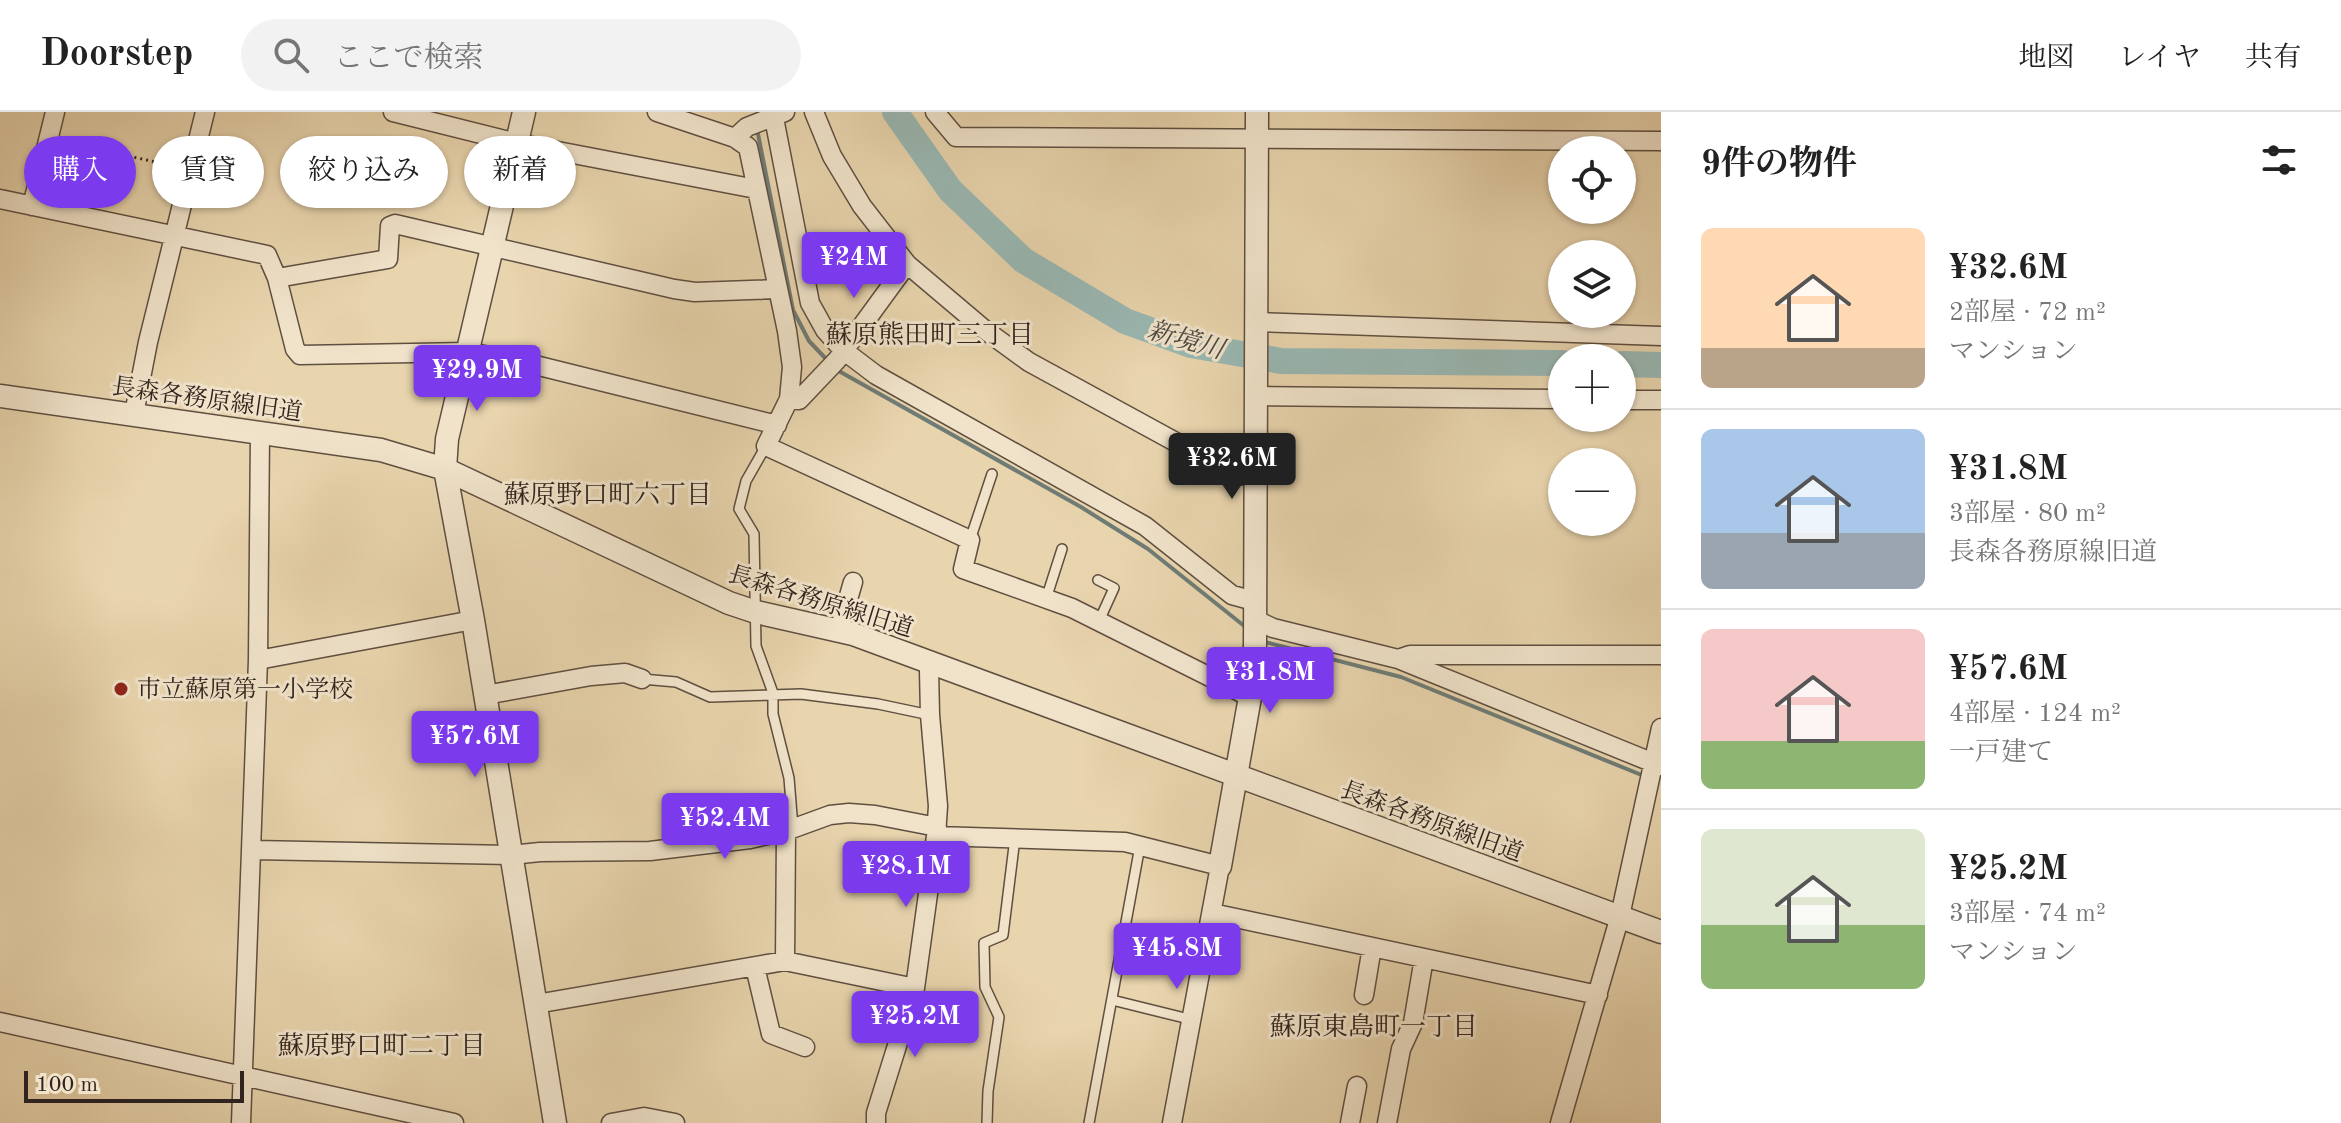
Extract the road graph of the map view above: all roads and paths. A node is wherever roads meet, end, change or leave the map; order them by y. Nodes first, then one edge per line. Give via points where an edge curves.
1 (55, 112) edge
2 (205, 112) edge
3 (393, 112) edge
4 (524, 112) edge
5 (657, 112) edge
6 (814, 112) edge
7 (935, 112) edge
8 (1257, 112) edge
9 (775, 117) edge
10 (741, 133) junction
11 (49, 136) edge
12 (199, 136) edge
13 (490, 136) edge
14 (519, 136) edge
15 (1257, 138) junction
16 (1661, 141) edge
17 (576, 154) edge
18 (756, 189) junction
19 (0, 199) edge
20 (24, 204) edge
21 (41, 208) edge
22 (181, 208) edge
23 (501, 208) edge
24 (174, 236) junction
25 (491, 247) junction
26 (907, 264) junction
27 (277, 278) junction
28 (777, 289) junction
29 (1255, 328) junction
30 (1661, 336) edge
31 (468, 352) junction
32 (835, 361) junction
33 (1255, 389) junction
34 (0, 396) edge
35 (789, 399) junction
36 (1548, 399) edge
37 (1636, 400) edge
38 (1661, 400) edge
39 (134, 414) junction
40 (777, 425) junction
41 (260, 432) junction
42 (766, 446) junction
43 (445, 469) junction
44 (992, 474) dead end
45 (1255, 476) junction
46 (970, 540) junction
47 (1062, 549) dead end
48 (1098, 580) dead end
49 (853, 582) dead end
50 (1046, 599) junction
51 (756, 612) junction
52 (1254, 614) junction
53 (473, 620) junction
54 (1099, 621) junction
55 (839, 630) junction
56 (1661, 655) edge
57 (1398, 659) junction
58 (258, 660) junction
59 (932, 662) junction
60 (642, 679) joint
61 (773, 693) junction
62 (485, 695) junction
63 (1250, 697) junction
64 (930, 715) junction
65 (1661, 728) edge
66 (1656, 766) edge
67 (1237, 777) junction
68 (790, 830) junction
69 (936, 832) junction
70 (1015, 838) junction
71 (1140, 846) junction
72 (251, 850) junction
73 (511, 855) junction
74 (1220, 866) junction
75 (1212, 913) junction
76 (1620, 916) junction
77 (1661, 932) edge
78 (1372, 947) junction
79 (1424, 958) junction
80 (785, 961) junction
81 (755, 967) junction
82 (915, 988) junction
83 (1364, 995) dead end
84 (1598, 995) junction
85 (1112, 1000) junction
86 (536, 1004) junction
87 (1193, 1020) junction
88 (0, 1022) edge
89 (805, 1047) dead end
90 (244, 1077) junction
91 (1357, 1086) dead end
92 (241, 1123) edge
93 (454, 1123) edge
94 (555, 1123) edge
95 (611, 1123) edge
96 (675, 1123) edge
97 (876, 1123) edge
98 (987, 1123) edge
99 (1089, 1123) edge
100 (1172, 1123) edge
101 (1350, 1123) edge
102 (1387, 1123) edge
103 (1560, 1123) edge

1 - 11 street
2 - 12 street
3 - 13 street
4 - 14 street
5 - 10 street
6 - 26 street via 862,206
7 - 15 street via 956,137
8 - 15 street
9 - 10 street
9 - 32 street via 810,303
10 - 18 street
15 - 16 street
15 - 29 street
17 - 18 street
18 - 28 street
19 - 20 street
21 - 24 street
22 - 24 street
23 - 25 street
24 - 27 street via 267,255
24 - 39 street
25 - 27 street via 395,224 390,226 388,259
25 - 28 street via 684,291
25 - 31 street
26 - 32 street
26 - 45 street via 1029,362 1236,475
27 - 31 street via 300,355
28 - 35 street via 792,367
29 - 30 street
29 - 33 street
31 - 40 street
31 - 43 street
32 - 35 street via 799,400
32 - 52 street via 876,375 1145,526
33 - 36 street
33 - 45 street
34 - 39 street, 長森各務原線旧道
35 - 40 street
37 - 38 street
39 - 41 street, 長森各務原線旧道
40 - 42 street
41 - 43 street, 長森各務原線旧道 via 381,450
41 - 58 street
42 - 46 street
42 - 51 lane via 746,481 739,509 754,534
43 - 51 street, 長森各務原線旧道
43 - 53 street
44 - 46 lane
45 - 52 street
46 - 50 street via 963,569
47 - 50 lane
48 - 54 lane via 1114,588
49 - 55 street
50 - 54 street
51 - 55 street, 長森各務原線旧道
51 - 61 lane via 756,646
52 - 57 street via 1273,628
52 - 63 street
53 - 58 street
53 - 62 street
54 - 63 street
55 - 59 street, 長森各務原線旧道
56 - 57 street
57 - 66 street
58 - 72 street
59 - 64 street
59 - 67 street, 長森各務原線旧道
60 - 61 lane via 676,682 710,697
60 - 62 street via 625,673 591,676
61 - 64 lane
61 - 68 lane via 789,778
62 - 73 street
63 - 67 street
64 - 69 street
65 - 66 street
66 - 76 street
67 - 74 street
67 - 76 street, 長森各務原線旧道
68 - 69 street via 849,813
68 - 73 street via 650,851
68 - 80 street
69 - 70 street
69 - 82 street
70 - 71 street
70 - 98 lane via 1003,935 984,943 985,987 999,1017
71 - 74 street
71 - 85 lane
72 - 73 street
72 - 90 street
73 - 86 street
74 - 75 street
75 - 78 street
75 - 87 street
76 - 77 street, 長森各務原線旧道
76 - 84 street
78 - 79 street
78 - 83 street
79 - 84 street
79 - 102 street
80 - 81 street
80 - 82 street
81 - 86 street
81 - 89 street via 771,1034
82 - 97 street
84 - 103 street
85 - 87 lane
85 - 99 lane
86 - 94 street
87 - 100 street
88 - 90 street
90 - 92 street
90 - 93 street
91 - 101 street
95 - 96 street via 644,1117

